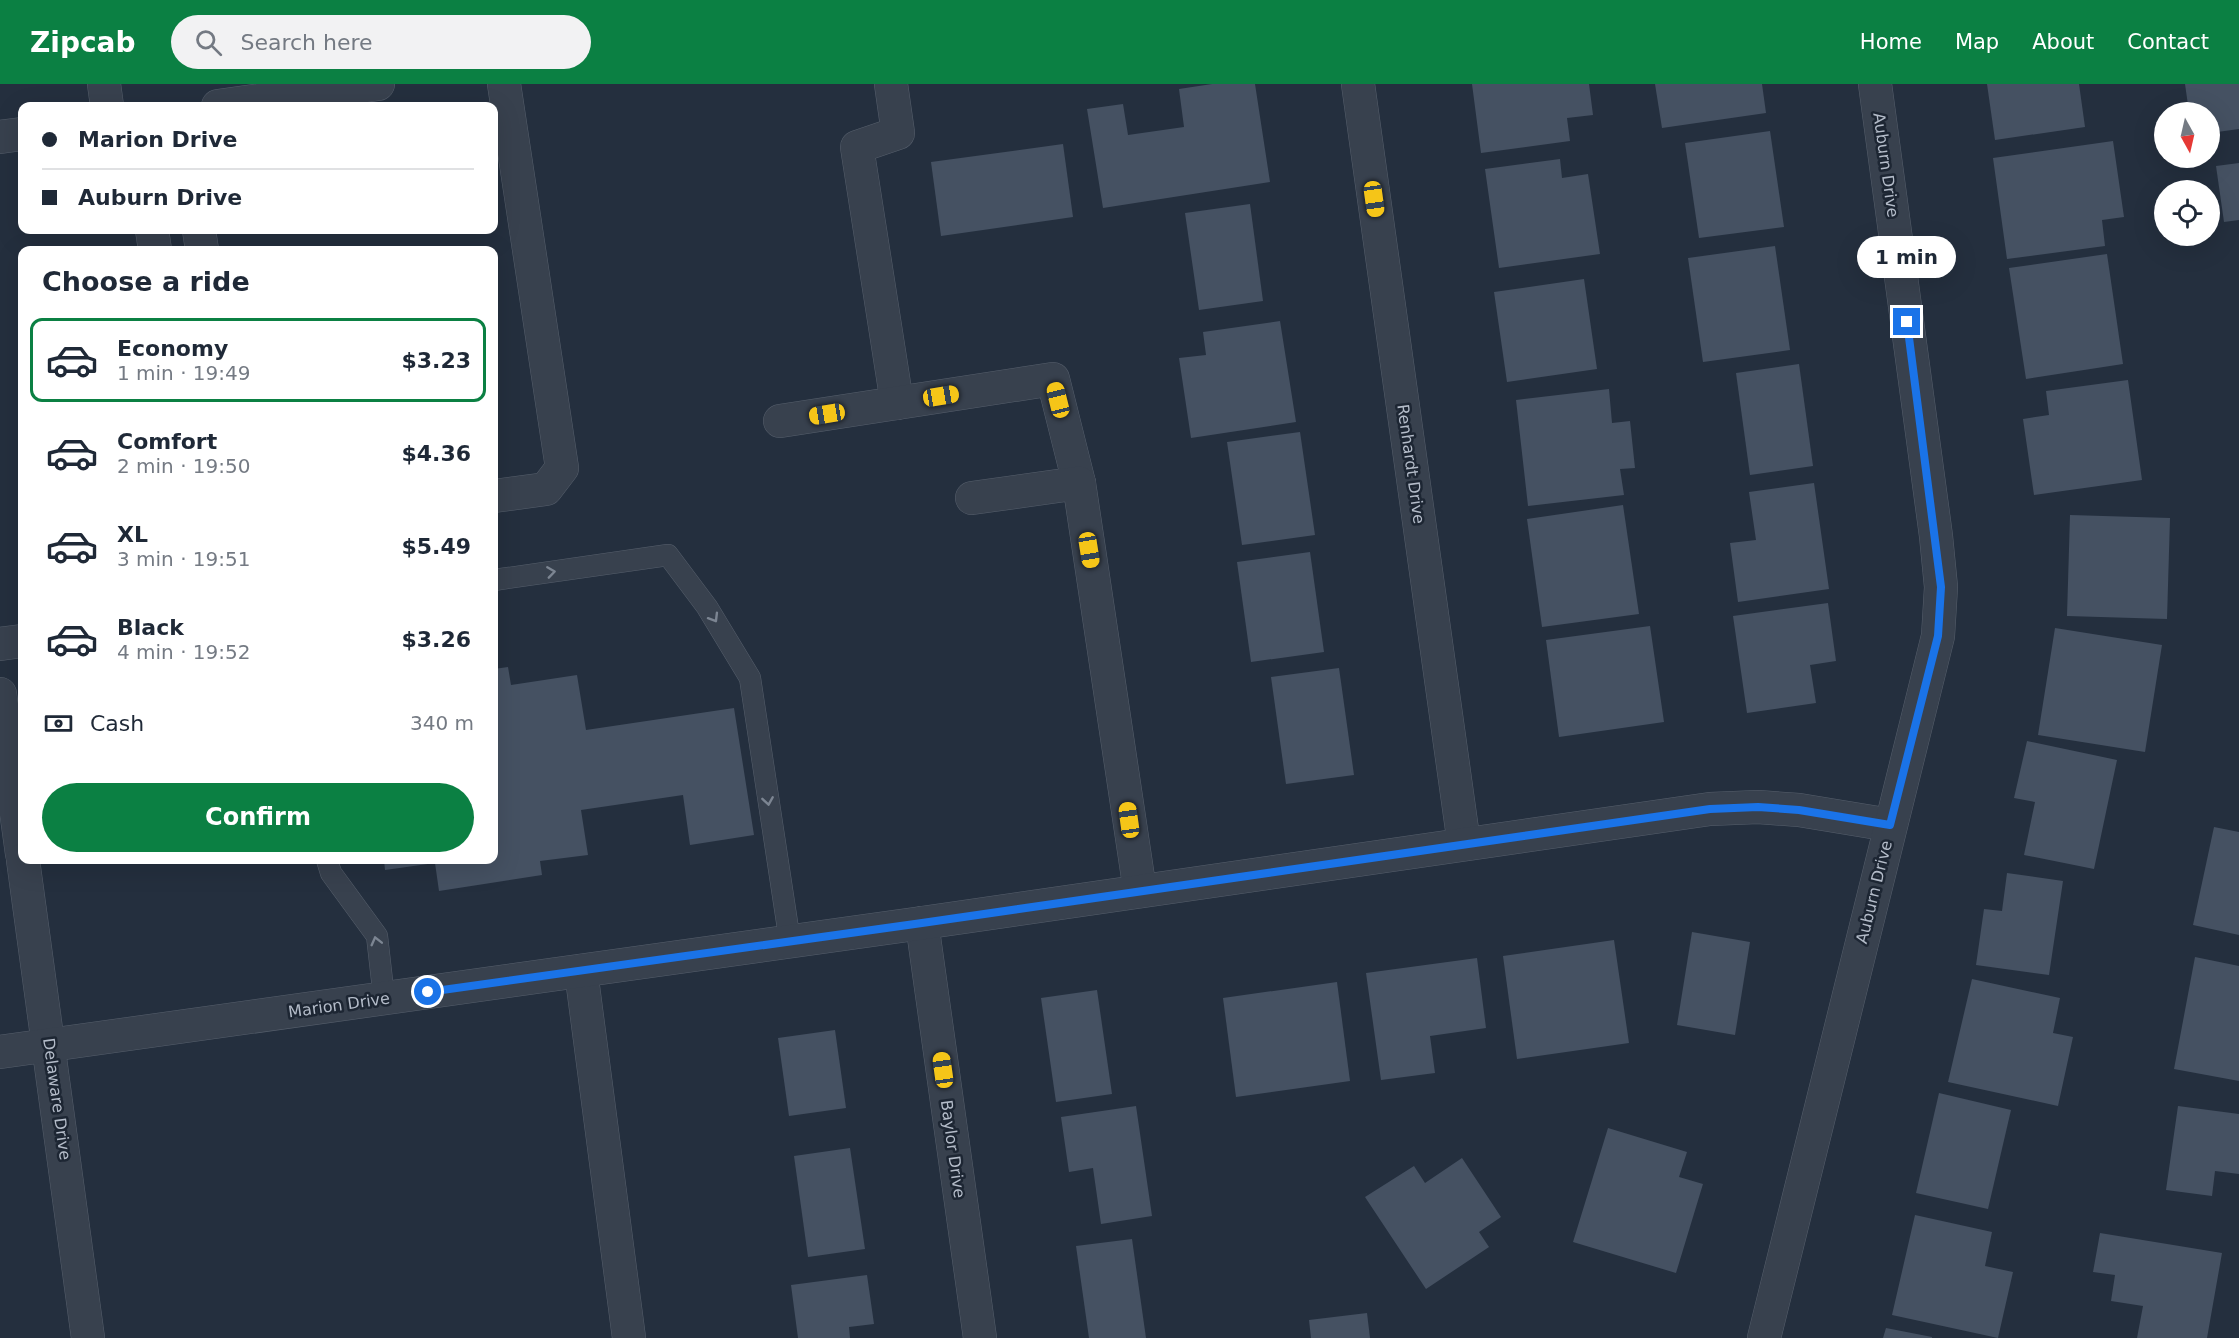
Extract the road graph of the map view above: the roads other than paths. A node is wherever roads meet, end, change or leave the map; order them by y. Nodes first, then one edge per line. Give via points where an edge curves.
1 (104, 84) edge
2 (504, 84) edge
3 (891, 84) edge
4 (1358, 84) edge
5 (1875, 84) edge
6 (365, 85) edge
7 (315, 88) edge
8 (106, 102) edge
9 (240, 102) edge
10 (18, 135) edge
11 (0, 137) edge
12 (897, 403) junction
13 (780, 421) dead end
14 (1079, 483) junction
15 (498, 495) edge
16 (972, 498) dead end
17 (498, 579) edge
18 (18, 642) edge
19 (0, 644) edge
20 (9, 711) edge
21 (18, 810) edge
22 (1890, 825) junction
23 (1464, 844) junction
24 (24, 864) edge
25 (328, 864) edge
26 (1140, 891) junction
27 (922, 923) junction
28 (790, 942) junction
29 (581, 971) junction
30 (384, 998) junction
31 (50, 1045) junction
32 (0, 1052) edge
33 (88, 1338) edge
34 (629, 1338) edge
35 (980, 1338) edge
36 (1764, 1338) edge

1 - 8 street
2 - 15 street via 562,468 546,489
3 - 12 street via 898,133 857,147
4 - 23 street, Renhardt Drive
5 - 22 street, Auburn Drive via 1941,587 1938,636
6 - 7 street
7 - 9 street
10 - 11 street
12 - 13 street
12 - 14 street via 1053,379
14 - 16 street
14 - 26 street
17 -> 28 lane via 668,555 707,607 750,678
18 - 19 street
20 - 21 street
22 - 23 street, Marion Drive via 1799,810 1719,808
22 - 36 street, Auburn Drive
23 - 26 street, Marion Drive
24 - 31 street, Delaware Drive
30 -> 25 lane via 377,936
26 - 27 street, Marion Drive
27 - 28 street, Marion Drive
27 - 35 street, Baylor Drive
28 - 29 street, Marion Drive
29 - 30 street, Marion Drive
29 - 34 street
30 - 31 street, Marion Drive
31 - 32 street, Marion Drive
31 - 33 street, Delaware Drive

